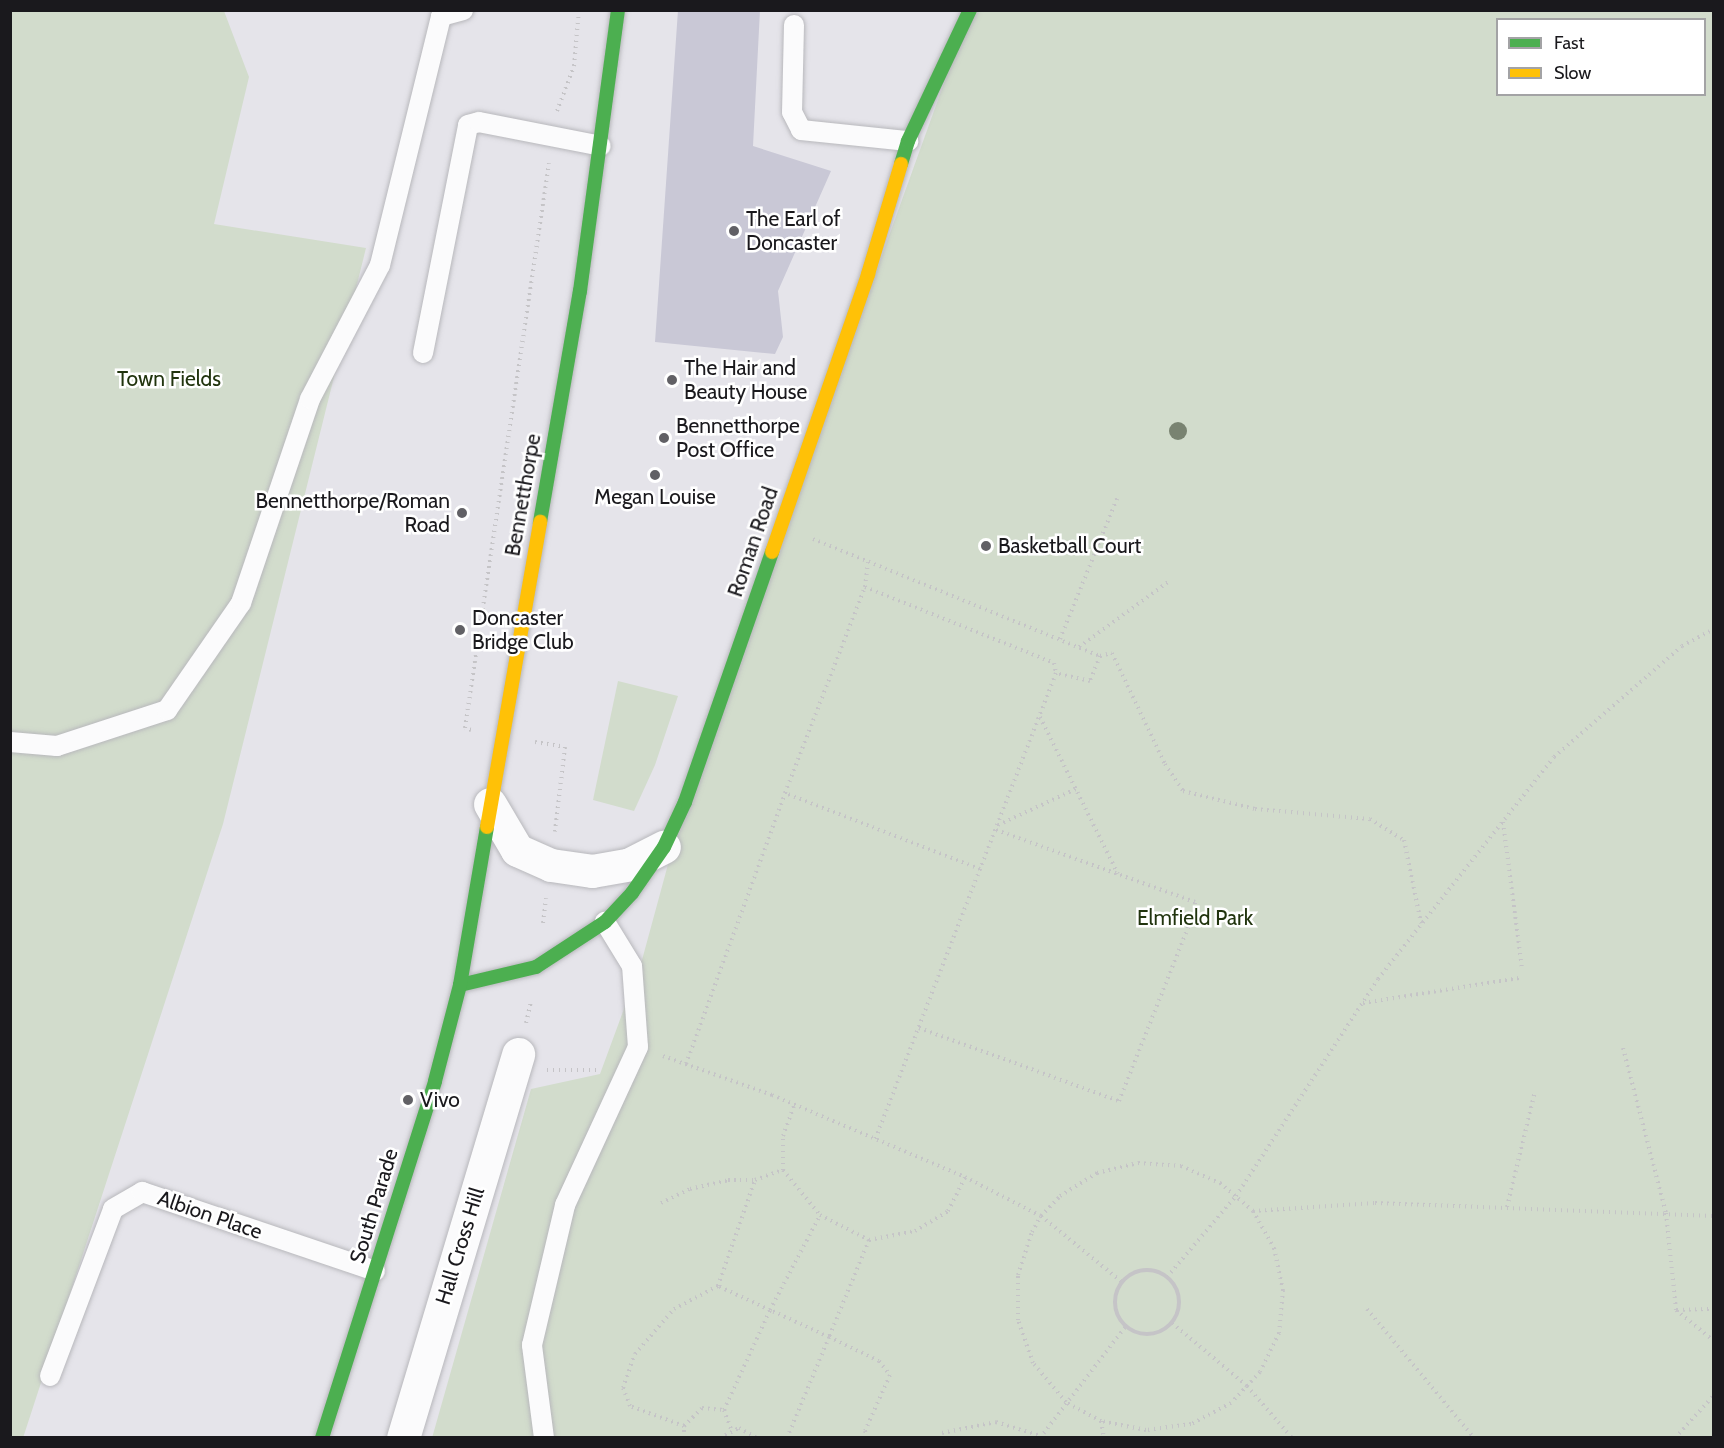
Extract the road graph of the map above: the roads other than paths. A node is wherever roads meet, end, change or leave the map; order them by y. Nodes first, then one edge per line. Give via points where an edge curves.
1 (463, 10) edge
2 (618, 10) edge
3 (970, 10) edge
4 (794, 25) dead end
5 (908, 141) junction
6 (601, 146) junction
7 (423, 353) dead end
8 (10, 742) edge
9 (490, 804) junction
10 (664, 847) junction
11 (605, 922) junction
12 (459, 985) junction
13 (518, 1054) dead end
14 (375, 1271) junction
15 (50, 1376) dead end
16 (547, 1436) edge
17 (322, 1437) edge
18 (403, 1437) edge

1 - 8 lane via 441,16 380,265 310,399 241,603 166,710 57,746
2 - 6 street, Bennetthorpe
3 - 5 street, Roman Road
4 - 5 lane via 792,112 801,130
5 - 10 street, Roman Road via 868,274 781,526 685,802
6 - 7 lane via 479,122 468,125
6 - 9 street, Bennetthorpe via 580,291
9 - 10 street via 518,850 551,865 592,872 630,864
9 - 12 street, Bennetthorpe
10 - 11 street, Roman Road via 632,893
11 - 12 street, Roman Road via 537,966
11 - 16 lane via 632,966 638,1047 565,1205 532,1346
12 - 14 street, South Parade via 435,1081
13 - 18 street, Hall Cross Hill
14 - 15 lane, Albion Place via 142,1192 113,1209
14 - 17 street, South Parade

